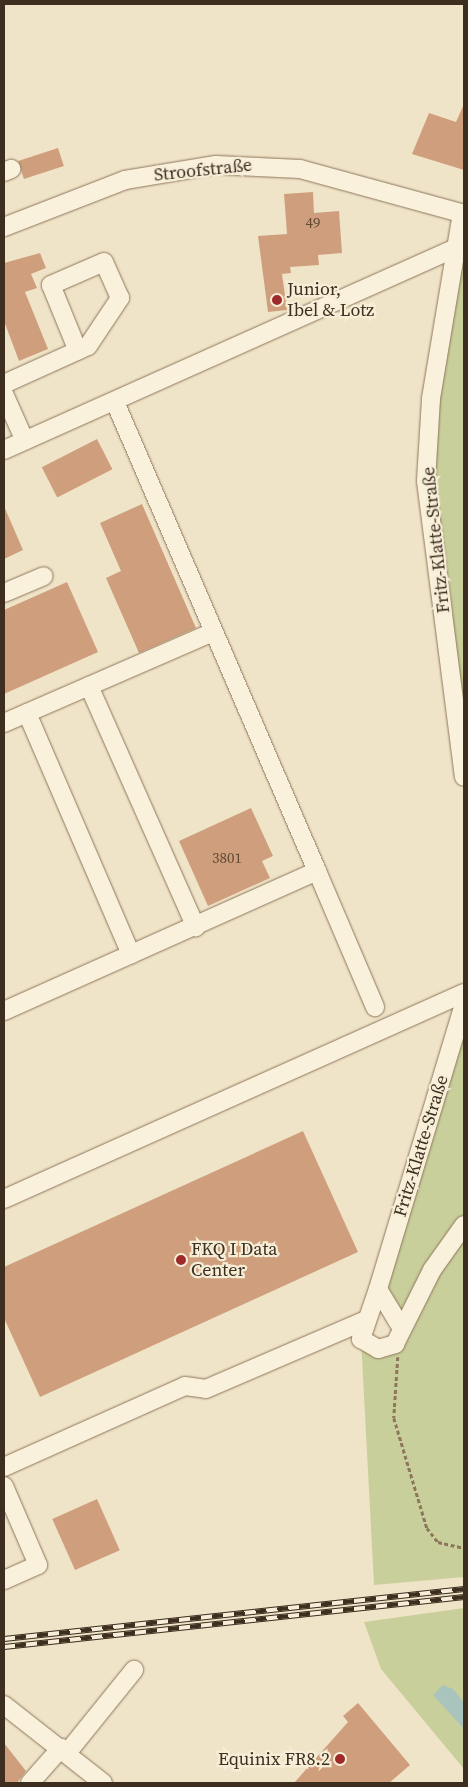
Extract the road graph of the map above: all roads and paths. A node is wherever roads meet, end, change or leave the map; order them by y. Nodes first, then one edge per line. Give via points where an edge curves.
1 (463, 213) edge
2 (4, 227) edge
3 (456, 248) junction
4 (78, 351) junction
5 (4, 384) edge
6 (4, 394) edge
7 (115, 402) junction
8 (25, 441) junction
9 (4, 450) edge
10 (44, 576) dead end
11 (4, 593) edge
12 (213, 632) junction
13 (89, 686) junction
14 (27, 713) junction
15 (4, 723) edge
16 (464, 777) edge
17 (317, 872) junction
18 (196, 926) junction
19 (131, 955) junction
20 (464, 993) edge
21 (464, 1004) edge
22 (374, 1007) dead end
23 (4, 1011) edge
24 (4, 1199) edge
25 (464, 1224) edge
26 (378, 1289) junction
27 (366, 1320) junction
28 (401, 1327) junction
29 (395, 1344) junction
30 (4, 1467) edge
31 (4, 1486) edge
32 (464, 1548) edge
33 (4, 1580) edge
34 (134, 1670) dead end
35 (4, 1705) edge
36 (64, 1750) junction
37 (30, 1783) edge
38 (103, 1783) edge

1 - 2 street, Stroofstraße via 300,169 216,165 125,180
1 - 3 street, Fritz-Klatte-Straße
3 - 7 street
3 - 16 street, Fritz-Klatte-Straße via 431,399 426,481
4 - 4 street via 88,346 120,298 104,262 51,285
4 - 5 street
6 - 8 street
7 - 8 street
7 - 12 street
8 - 9 street
10 - 11 street
12 - 13 street
12 - 17 street
13 - 14 street
13 - 18 street
14 - 15 street
14 - 19 street
17 - 18 street
17 - 22 street
18 - 19 street
19 - 23 street
20 - 24 street
21 - 26 street, Fritz-Klatte-Straße
25 - 28 street via 432,1270
26 - 27 street, Fritz-Klatte-Straße
26 - 28 street
27 - 29 street, Fritz-Klatte-Straße via 361,1339 378,1349
27 - 30 street via 206,1389 185,1386
28 - 29 street
29 - 32 path via 394,1418 427,1528 438,1542
31 - 33 street via 38,1565
34 - 36 street
35 - 36 street
36 - 37 street
36 - 38 street

